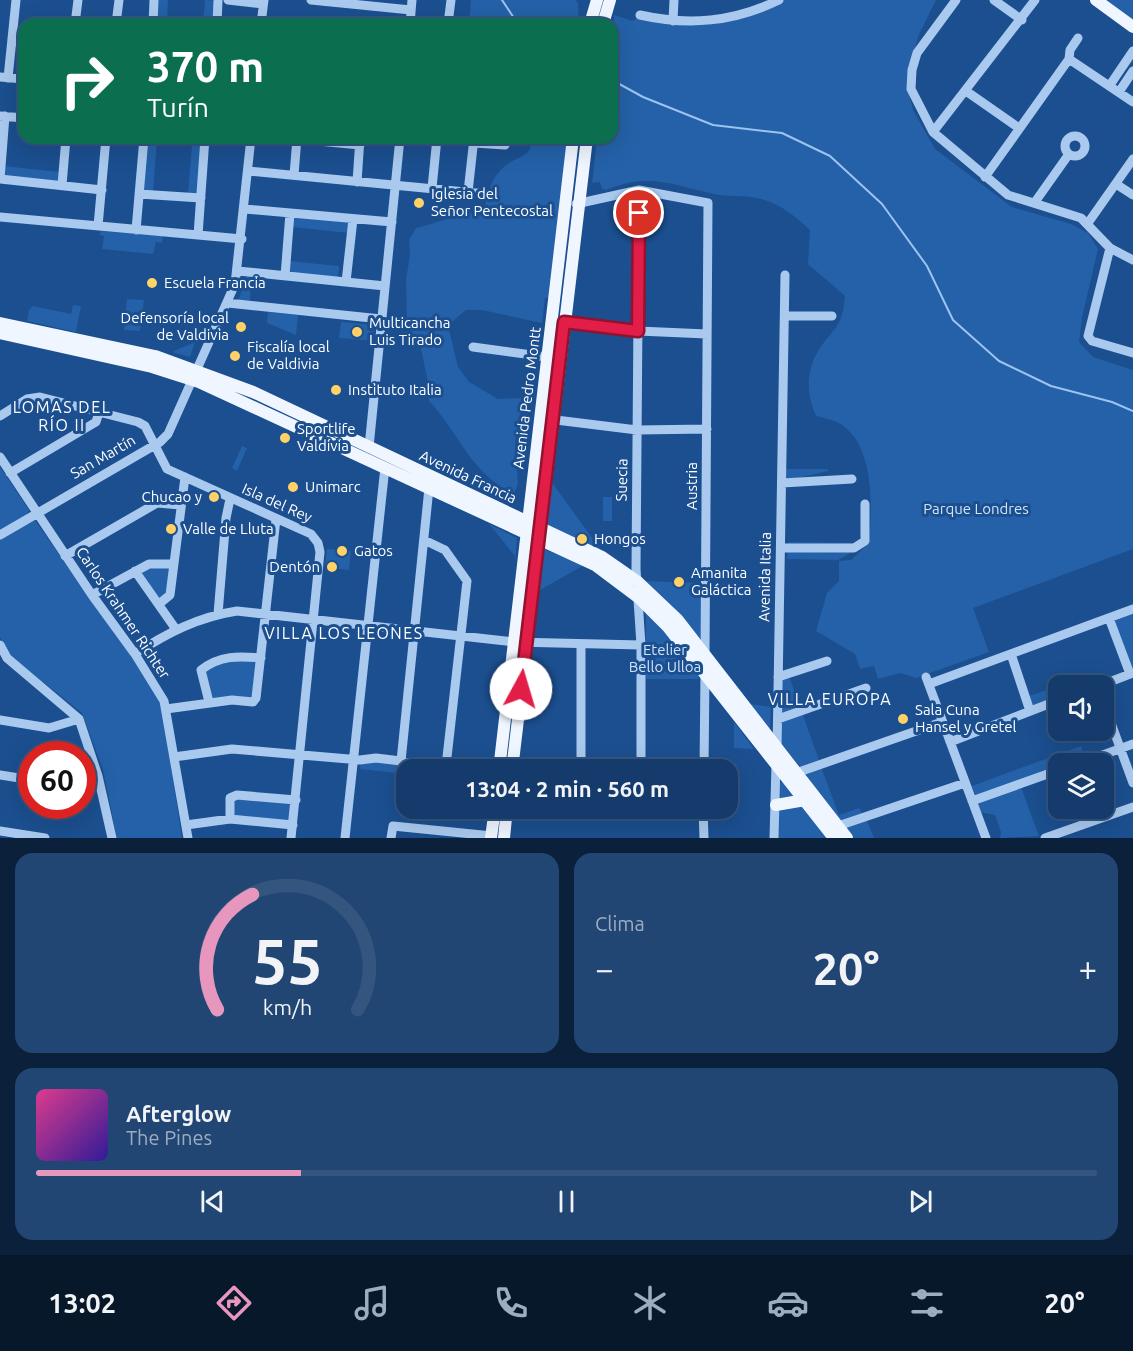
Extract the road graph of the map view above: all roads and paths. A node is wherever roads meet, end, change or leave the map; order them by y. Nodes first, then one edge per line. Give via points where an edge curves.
1 (16, 0) edge
2 (78, 0) edge
3 (119, 0) edge
4 (154, 0) edge
5 (218, 0) edge
6 (228, 0) edge
7 (311, 0) edge
8 (451, 0) edge
9 (597, 0) edge
10 (609, 0) edge
11 (674, 0) edge
12 (779, 0) edge
13 (956, 0) edge
14 (994, 0) edge
15 (1035, 0) edge
16 (1096, 0) edge
17 (264, 2) edge
18 (373, 3) edge
19 (411, 5) edge
20 (640, 15) dead end
21 (76, 18) edge
22 (117, 18) edge
23 (153, 18) edge
24 (217, 18) edge
25 (262, 18) edge
26 (449, 18) edge
27 (592, 18) edge
28 (604, 18) edge
29 (1022, 20) junction
30 (673, 21) junction
31 (1133, 27) edge
32 (1078, 38) dead end
33 (12, 41) junction
34 (18, 42) edge
35 (1133, 51) edge
36 (1069, 59) junction
37 (1124, 64) junction
38 (1133, 70) edge
39 (4, 77) edge
40 (1110, 85) junction
41 (966, 91) junction
42 (1119, 92) junction
43 (1133, 102) edge
44 (3, 116) edge
45 (18, 117) edge
46 (1019, 128) junction
47 (933, 132) junction
48 (65, 144) edge
49 (106, 144) edge
50 (143, 144) edge
51 (206, 144) edge
52 (250, 144) edge
53 (297, 144) edge
54 (360, 144) edge
55 (399, 144) edge
56 (436, 144) edge
57 (474, 144) edge
58 (499, 144) edge
59 (572, 144) edge
60 (585, 144) edge
61 (505, 145) dead end
62 (1069, 154) dead end
63 (1133, 159) edge
64 (248, 171) junction
65 (294, 175) junction
66 (985, 177) junction
67 (0, 179) edge
68 (357, 182) junction
69 (1116, 184) junction
70 (62, 185) junction
71 (395, 185) junction
72 (432, 188) junction
73 (102, 190) junction
74 (639, 190) junction
75 (468, 192) junction
76 (139, 194) junction
77 (486, 194) dead end
78 (1133, 195) edge
79 (201, 198) junction
80 (1035, 202) junction
81 (578, 203) junction
82 (564, 204) junction
83 (245, 209) junction
84 (290, 213) junction
85 (0, 217) edge
86 (353, 219) junction
87 (392, 222) junction
88 (1088, 223) junction
89 (98, 226) junction
90 (136, 230) junction
91 (198, 235) junction
92 (242, 239) junction
93 (1110, 248) junction
94 (1133, 260) edge
95 (238, 272) junction
96 (285, 276) junction
97 (785, 276) dead end
98 (346, 282) junction
99 (385, 286) junction
100 (228, 303) junction
101 (785, 316) junction
102 (832, 316) dead end
103 (381, 319) junction
104 (558, 322) junction
105 (0, 323) edge
106 (638, 331) junction
107 (0, 333) edge
108 (707, 334) junction
109 (34, 336) junction
110 (473, 347) dead end
111 (1133, 353) edge
112 (547, 357) junction
113 (193, 374) junction
114 (99, 412) junction
115 (0, 417) edge
116 (546, 419) junction
117 (707, 429) junction
118 (638, 430) junction
119 (155, 444) junction
120 (354, 446) junction
121 (369, 447) junction
122 (0, 457) edge
123 (385, 467) junction
124 (10, 473) junction
125 (185, 477) junction
126 (852, 479) dead end
127 (782, 483) junction
128 (435, 486) junction
129 (230, 499) junction
130 (865, 504) dead end
131 (181, 505) junction
132 (37, 513) junction
133 (276, 519) junction
134 (527, 528) junction
135 (539, 533) junction
136 (0, 535) edge
137 (424, 540) junction
138 (781, 548) junction
139 (65, 556) junction
140 (173, 564) junction
141 (135, 571) junction
142 (638, 582) junction
143 (92, 596) junction
144 (639, 598) junction
145 (159, 604) junction
146 (1133, 609) edge
147 (218, 614) junction
148 (267, 614) junction
149 (1109, 618) junction
150 (314, 619) junction
151 (368, 625) junction
152 (175, 628) junction
153 (414, 630) junction
154 (460, 635) junction
155 (520, 642) junction
156 (582, 644) junction
157 (0, 645) edge
158 (641, 645) junction
159 (135, 654) junction
160 (705, 654) junction
161 (1011, 654) junction
162 (261, 658) junction
163 (3, 659) edge
164 (827, 661) dead end
165 (705, 672) junction
166 (1131, 673) edge
167 (778, 677) junction
168 (1114, 680) edge
169 (866, 688) dead end
170 (209, 702) junction
171 (1048, 704) edge
172 (166, 709) junction
173 (1030, 711) junction
174 (79, 719) junction
175 (778, 719) junction
176 (0, 720) edge
177 (942, 722) junction
178 (1114, 732) edge
179 (950, 742) junction
180 (1133, 744) edge
181 (777, 747) junction
182 (1120, 749) junction
183 (1109, 753) edge
184 (300, 754) junction
185 (174, 757) junction
186 (354, 759) junction
187 (401, 759) edge
188 (447, 759) edge
189 (502, 759) edge
190 (513, 759) edge
191 (581, 759) edge
192 (641, 759) edge
193 (704, 759) edge
194 (396, 761) edge
195 (777, 764) junction
196 (796, 773) junction
197 (1048, 774) edge
198 (0, 775) edge
199 (98, 776) joint
200 (18, 778) edge
201 (965, 783) junction
202 (1133, 783) edge
203 (296, 800) junction
204 (805, 800) junction
205 (972, 801) junction
206 (776, 805) junction
207 (1133, 807) edge
208 (230, 819) junction
209 (497, 819) edge
210 (504, 819) edge
211 (703, 819) edge
212 (186, 825) junction
213 (292, 825) junction
214 (0, 831) edge
215 (836, 832) edge
216 (111, 836) edge
217 (500, 837) edge
218 (45, 838) edge
219 (100, 838) edge
220 (188, 838) edge
221 (291, 838) edge
222 (345, 838) edge
223 (392, 838) edge
224 (704, 838) edge
225 (774, 838) edge
226 (847, 838) edge
227 (986, 838) edge
228 (1045, 838) edge

1 - 33 street
2 - 21 street
3 - 22 street
4 - 23 street
5 - 24 street
6 - 17 street
7 - 18 street
8 - 26 street
9 - 27 main road
10 - 28 main road
11 - 30 street
12 - 30 street via 715,20
13 - 47 street via 917,53 912,70 911,89
14 - 29 street
15 - 29 street
16 - 31 main road
17 - 25 street
18 - 19 street
20 - 30 street
29 - 41 street
32 - 36 street
33 - 34 street
33 - 39 street
35 - 37 street
36 - 40 street
36 - 46 street
37 - 38 street
37 - 40 street
38 - 42 street
40 - 42 street
41 - 46 street
41 - 47 street
42 - 43 street
44 - 45 street
44 - 67 street
46 - 66 street
47 - 66 street
48 - 70 street
49 - 73 street
50 - 76 street
51 - 79 street
52 - 64 street, San Martín
53 - 65 street
54 - 68 street
55 - 71 street
56 - 72 street
57 - 75 street
58 - 61 street
59 - 82 main road, Avenida Pedro Montt
60 - 81 main road, Avenida Pedro Montt
62 - 80 street
63 - 69 street
64 - 65 street
64 - 83 street, San Martín
65 - 68 street
66 - 80 street via 1008,195
67 - 70 street
68 - 71 street
69 - 78 street
69 - 88 street
70 - 73 street
71 - 72 street
71 - 87 street
72 - 75 street
73 - 89 street
74 - 81 street
74 - 106 street, Suecia
74 - 108 street, Austria via 708,203
75 - 77 street
76 - 79 street
76 - 90 street
79 - 91 street
80 - 88 street
81 - 82 street
81 - 104 main road, Avenida Pedro Montt
82 - 104 main road, Avenida Pedro Montt
83 - 84 street
83 - 92 street, San Martín
84 - 86 street
84 - 96 street
85 - 89 street
86 - 87 street
86 - 98 street
87 - 99 street
88 - 93 street
89 - 90 street
90 - 91 street
91 - 92 street
92 - 95 street, San Martín
93 - 94 street
93 - 111 street via 1088,336 1092,341
95 - 96 street
95 - 100 street, San Martín
96 - 98 street
97 - 101 street, Avenida Italia
98 - 99 street
99 - 103 street
100 - 103 street
100 - 113 street, San Martín
101 - 102 street
101 - 127 street, Avenida Italia
103 - 121 street
104 - 106 street
104 - 112 main road, Avenida Pedro Montt
104 - 116 main road, Avenida Pedro Montt
105 - 109 main road, Avenida Francia
106 - 108 street
106 - 118 street, Suecia
107 - 109 main road, Avenida Francia
108 - 117 street, Austria
109 - 113 main road, Avenida Francia
110 - 112 street
112 - 116 main road, Avenida Pedro Montt
113 - 119 street, San Martín via 171,428
113 - 120 main road, Avenida Francia
114 - 115 street, Isla del Rey via 35,397
114 - 119 street, Isla del Rey via 145,426
114 - 124 street via 96,422
116 - 118 street
116 - 134 main road, Avenida Pedro Montt
116 - 135 main road, Avenida Pedro Montt
117 - 118 street
117 - 160 street, Austria
118 - 142 street, Suecia
119 - 125 street, Isla del Rey via 167,469
119 - 132 street, San Martín
120 - 121 main road, Avenida Francia
120 - 123 main road, Avenida Francia
121 - 128 main road, Avenida Francia
122 - 124 street, Carlos Krahmer Richter
123 - 128 main road, Avenida Francia
123 - 151 street
124 - 132 street, Carlos Krahmer Richter
125 - 129 street, Isla del Rey
125 - 131 street
126 - 127 street
127 - 138 street, Avenida Italia
128 - 134 main road, Avenida Francia
128 - 137 street
129 - 133 street, Isla del Rey
129 - 147 street
130 - 138 street via 865,541 860,546
131 - 139 street via 157,503
131 - 140 street
132 - 136 street, San Martín
132 - 139 street, Carlos Krahmer Richter
133 - 148 street
133 - 150 street, Isla del Rey via 311,534 320,546
134 - 135 main road, Avenida Francia
134 - 155 main road, Avenida Pedro Montt
135 - 142 main road, Avenida Francia via 602,556
135 - 144 main road, Avenida Francia via 595,565
135 - 155 main road, Avenida Pedro Montt
137 - 153 street
137 - 154 street via 445,550 467,581
138 - 167 street, Avenida Italia
139 - 143 street, Carlos Krahmer Richter
140 - 141 street via 149,564
140 - 145 street via 170,595
141 - 143 street
141 - 145 street
142 - 144 street, Suecia
142 - 160 main road, Avenida Francia via 677,619
143 - 159 street, Carlos Krahmer Richter
144 - 158 street, Suecia
144 - 165 main road, Avenida Francia
145 - 152 street
146 - 149 street
147 - 148 street
147 - 152 street
148 - 150 street
148 - 162 street
149 - 161 street
149 - 166 street
150 - 151 street
150 - 184 street, Isla del Rey
151 - 153 street
151 - 186 street
152 - 159 street
153 - 154 street
153 - 187 street
154 - 155 street
154 - 188 street
155 - 156 street
155 - 189 main road, Avenida Pedro Montt
155 - 190 main road, Avenida Pedro Montt
156 - 158 street
156 - 191 street
157 - 163 street
158 - 192 street, Suecia
159 - 172 street, Carlos Krahmer Richter
160 - 165 street, Austria
160 - 181 main road, Avenida Francia
161 - 173 street
161 - 177 street via 928,680
162 - 170 street via 253,702
162 - 170 street via 235,656 212,662 201,670
163 - 174 street
164 - 167 street
165 - 193 street, Austria
165 - 195 main road, Avenida Francia
166 - 168 street
167 - 175 street, Avenida Italia
169 - 175 street
170 - 172 street
171 - 173 street
172 - 185 street, Carlos Krahmer Richter
173 - 179 street
174 - 176 street via 49,728
174 - 199 street
175 - 181 street, Avenida Italia
177 - 179 street
177 - 196 street
178 - 182 street
179 - 201 street
180 - 182 street
181 - 195 street, Avenida Italia
181 - 196 main road, Avenida Francia
182 - 183 street
182 - 202 street
184 - 185 street via 232,749
184 - 186 street
184 - 203 street, Isla del Rey
185 - 212 street, Carlos Krahmer Richter
186 - 194 street
186 - 222 street
195 - 204 main road, Avenida Francia
195 - 206 street, Avenida Italia
196 - 215 main road, Avenida Francia
197 - 205 street
198 - 200 street
199 - 216 street
201 - 205 street
201 - 215 street
203 - 208 street via 237,795 230,798
203 - 213 street, Isla del Rey
204 - 206 main road
204 - 215 main road, Avenida Francia
205 - 227 street
206 - 225 street, Avenida Italia
207 - 228 street
208 - 212 street
208 - 213 street
209 - 217 main road
210 - 217 main road
211 - 224 street
212 - 220 street, Carlos Krahmer Richter
213 - 221 street, Isla del Rey
214 - 218 street
215 - 226 main road, Avenida Francia
216 - 219 street
217 - 223 street via 393,826

